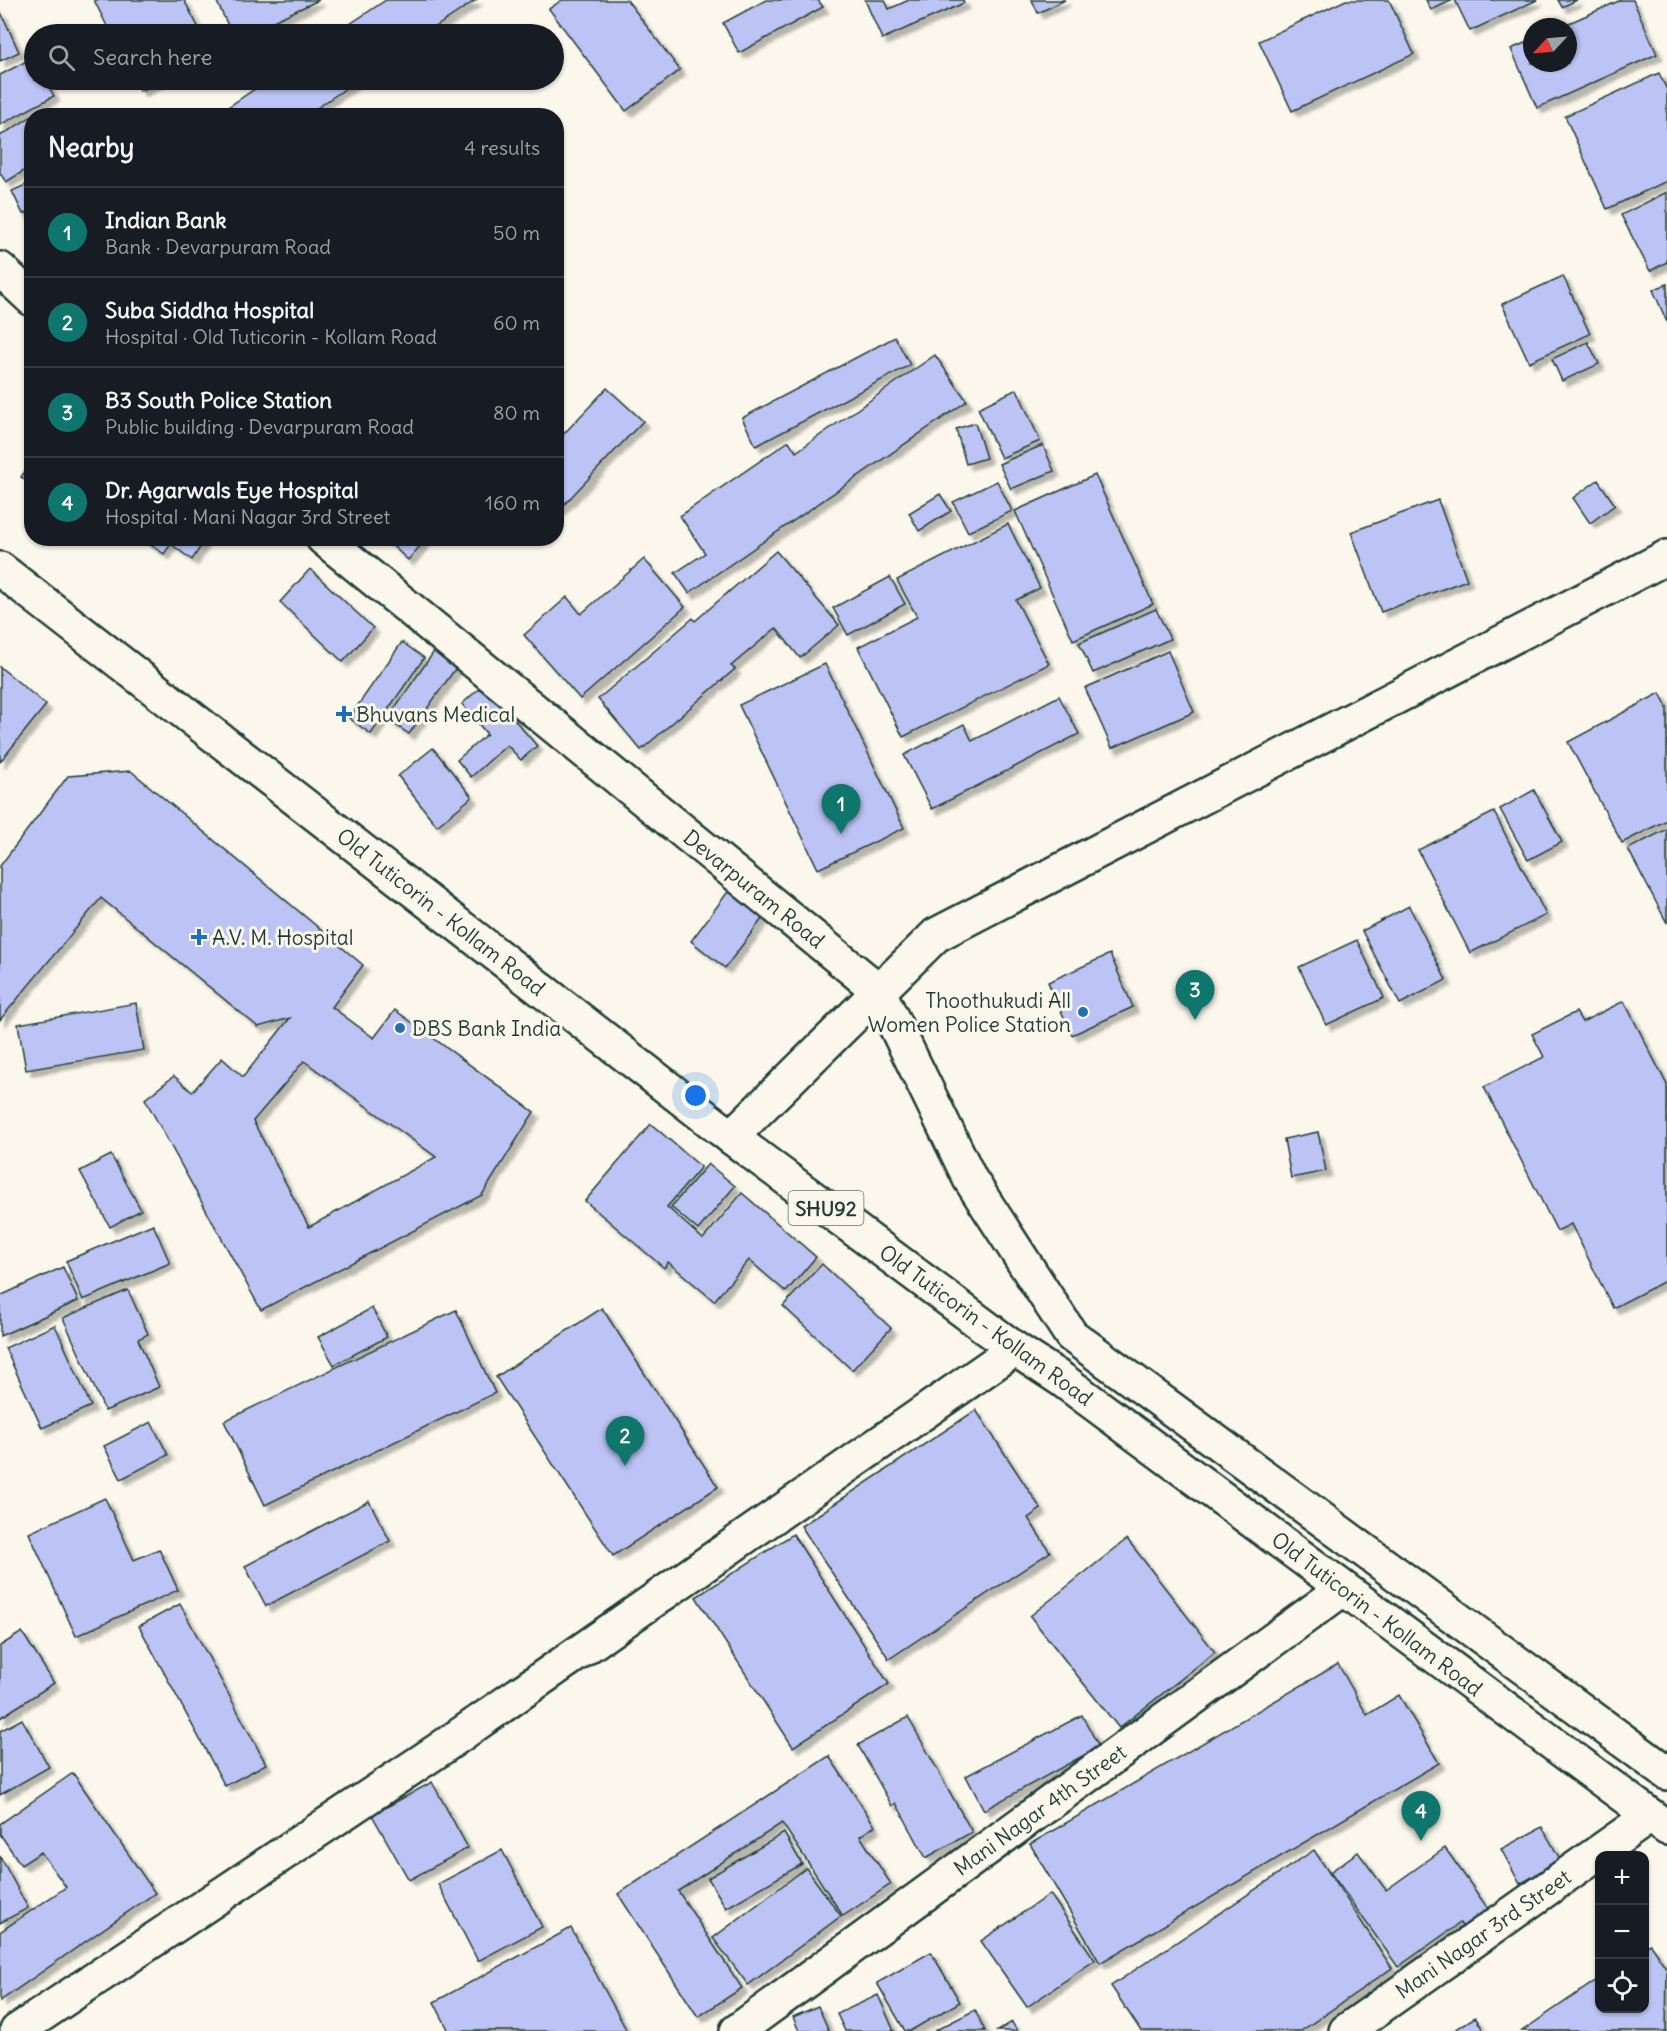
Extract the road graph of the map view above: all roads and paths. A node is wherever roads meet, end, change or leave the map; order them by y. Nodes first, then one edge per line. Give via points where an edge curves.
1 (0, 269) edge
2 (24, 292) edge
3 (333, 546) edge
4 (1667, 557) edge
5 (0, 570) edge
6 (878, 990) junction
7 (731, 1137) junction
8 (1015, 1349) junction
9 (1343, 1589) junction
10 (1667, 1773) edge
11 (1659, 1822) edge
12 (17, 2031) edge
13 (737, 2031) edge
14 (1346, 2031) edge

1 - 2 main road
3 - 6 main road, Devarpuram Road
4 - 6 main road via 936,934
5 - 7 main road, Old Tuticorin - Kollam Road / SHU92
6 - 7 main road
6 - 10 main road, Devarpuram Road via 970,1179 1071,1335
7 - 8 main road, Old Tuticorin - Kollam Road / SHU92
8 - 9 main road, Old Tuticorin - Kollam Road / SHU92
8 - 12 main road via 447,1744
9 - 11 main road, Old Tuticorin - Kollam Road / SHU92
9 - 13 main road, Mani Nagar 4th Street
11 - 14 main road, Mani Nagar 3rd Street

